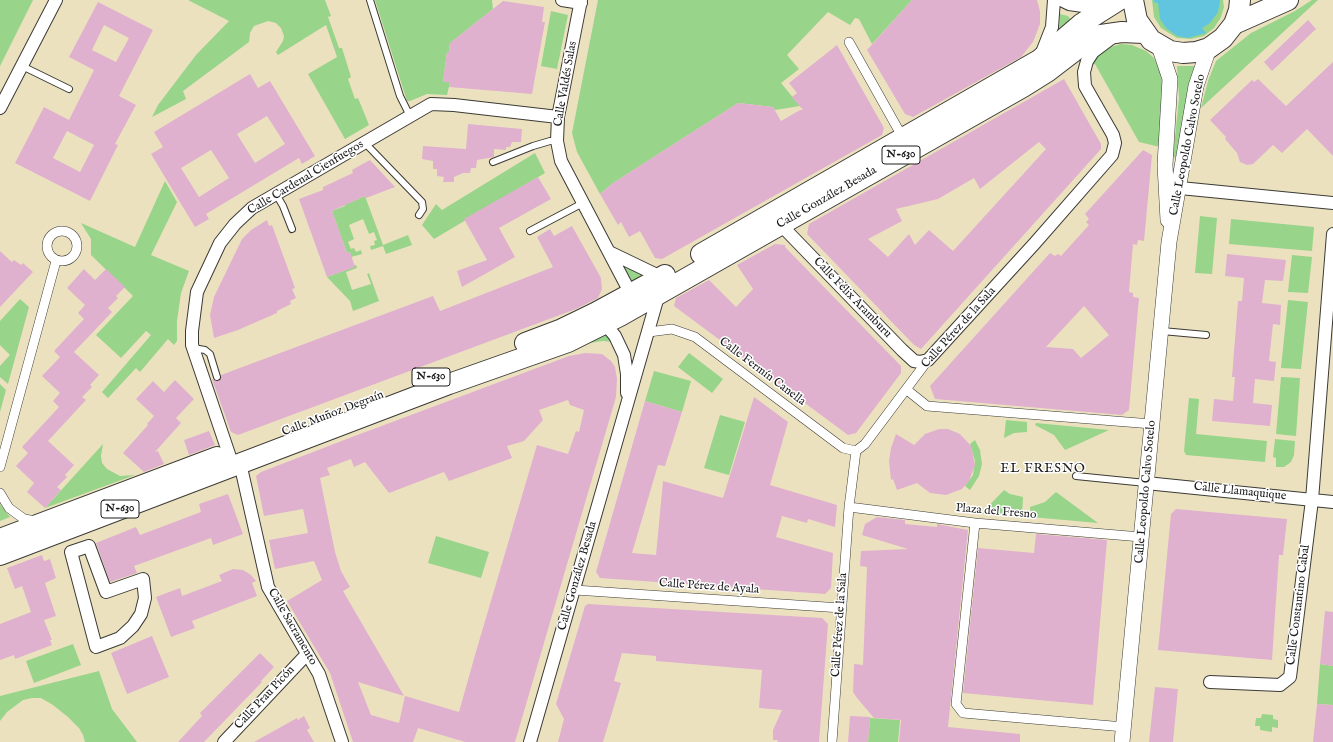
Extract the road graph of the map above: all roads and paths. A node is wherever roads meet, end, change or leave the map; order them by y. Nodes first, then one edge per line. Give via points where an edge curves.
1 (56, 0) edge
2 (370, 0) edge
3 (562, 0) edge
4 (1054, 0) edge
5 (1061, 0) edge
6 (1100, 0) edge
7 (1119, 0) edge
8 (1133, 0) edge
9 (1240, 0) edge
10 (1288, 0) edge
11 (581, 2) edge
12 (1086, 3) edge
13 (1234, 24) junction
14 (1122, 32) junction
15 (1151, 39) junction
16 (849, 42) dead end
17 (1209, 48) junction
18 (1039, 60) junction
19 (22, 66) junction
20 (69, 89) dead end
21 (0, 108) edge
22 (410, 116) junction
23 (558, 117) junction
24 (903, 138) junction
25 (557, 141) junction
26 (365, 143) junction
27 (493, 162) dead end
28 (1180, 188) junction
29 (276, 194) junction
30 (583, 203) junction
31 (1333, 203) edge
32 (419, 215) dead end
33 (781, 225) junction
34 (292, 229) dead end
35 (530, 231) dead end
36 (1333, 234) edge
37 (1169, 242) junction
38 (609, 252) junction
39 (56, 261) dead end
40 (660, 285) junction
41 (640, 306) junction
42 (600, 319) junction
43 (1161, 331) junction
44 (649, 332) junction
45 (1206, 335) dead end
46 (193, 348) junction
47 (928, 360) junction
48 (217, 377) dead end
49 (907, 390) junction
50 (626, 410) junction
51 (1152, 424) junction
52 (856, 451) junction
53 (234, 461) junction
54 (0, 467) edge
55 (1076, 476) dead end
56 (1146, 483) junction
57 (0, 493) edge
58 (1312, 500) junction
59 (1333, 502) edge
60 (849, 508) junction
61 (46, 522) junction
62 (975, 522) junction
63 (72, 528) junction
64 (1142, 537) junction
65 (0, 539) edge
66 (80, 549) junction
67 (0, 554) edge
68 (575, 590) junction
69 (841, 608) junction
70 (307, 654) junction
71 (1210, 682) dead end
72 (1123, 735) edge
73 (224, 742) edge
74 (342, 742) edge
75 (530, 742) edge
76 (832, 742) edge

1 - 19 street
2 - 22 lane via 400,96
3 - 11 street
4 - 18 street via 1052,27
5 - 12 street via 1069,4
6 - 12 street
7 - 18 highway, Calle González Besada / N-630 via 1081,24
8 - 15 highway via 1137,20
9 - 13 highway
10 - 13 highway
11 - 23 street, Calle Valdés Salas
13 - 17 highway via 1223,38
14 - 15 highway, Calle González Besada / N-630
14 - 33 highway, Calle González Besada / N-630 via 1094,36 1023,87
14 - 47 street, Calle Pérez de la Sala via 1106,40 1093,52 1084,72 1085,86 1113,135 1115,143 1112,155 1036,243
15 - 17 highway, Calle González Besada via 1170,51 1183,53
15 - 37 street, Calle Leopoldo Calvo Sotelo via 1170,79 1165,165
16 - 24 street
17 - 28 street, Calle Leopoldo Calvo Sotelo via 1196,86
18 - 24 highway, Calle González Besada / N-630
19 - 20 lane
19 - 21 street
22 - 23 street, Calle Cardenal Cienfuegos via 431,104
22 - 26 street, Calle Cardenal Cienfuegos
23 - 25 street, Calle Valdés Salas
24 - 40 highway, Calle González Besada / N-630
25 - 27 lane via 533,146
25 - 30 street, Calle Valdés Salas via 561,161
26 - 29 street, Calle Cardenal Cienfuegos
26 - 32 lane via 422,202 423,209
28 - 31 street
28 - 37 street, Calle Leopoldo Calvo Sotelo
29 - 34 lane
29 - 46 street, Calle Cardenal Cienfuegos via 252,208 235,224 217,249 197,292 192,331
30 - 35 lane
30 - 38 street, Calle Valdés Salas
33 - 40 highway, Calle González Besada / N-630
33 - 47 street, Calle Félix Aramburu via 902,350 914,360
36 - 58 street, Calle Constantino Cabal
37 - 43 street, Calle Leopoldo Calvo Sotelo
38 - 40 street
38 - 41 street, Calle Valdés Salas
39 - 54 street
40 - 41 highway, Calle Muñoz Degraín / N-630
40 - 41 street, Calle González Besada
41 - 42 highway, Calle Muñoz Degraín / N-630
41 - 44 street, Calle González Besada
42 - 50 street, Calle González Besada via 615,336 624,355 627,374
42 - 53 highway, Calle Muñoz Degraín / N-630 via 568,342
43 - 45 lane
43 - 51 street, Calle Leopoldo Calvo Sotelo
44 - 50 street, Calle González Besada
44 - 52 street, Calle Fermín Canella via 672,329 695,337 843,448
46 - 48 lane via 205,350 210,354
46 - 53 street, Calle Cardenal Cienfuegos
47 - 49 street, Calle Pérez de la Sala
49 - 51 street via 927,406
49 - 52 street, Calle Pérez de la Sala via 865,444
50 - 68 street, Calle González Besada
51 - 56 street, Calle Leopoldo Calvo Sotelo
52 - 60 street, Calle Pérez de la Sala
53 - 61 highway, Calle Muñoz Degraín / N-630
53 - 63 highway, Calle Muñoz Degraín / N-630
53 - 70 street, Calle Sacramento via 268,587
55 - 56 lane
56 - 58 street, Calle Llamaquique
56 - 64 street, Calle Leopoldo Calvo Sotelo
57 - 61 street via 10,508 24,519
58 - 59 street, Calle Llamaquique
58 - 71 street, Calle Constantino Cabal via 1290,677 1280,684
60 - 62 street, Plaza del Fresno
60 - 69 street, Calle Pérez de la Sala
61 - 65 highway, Calle Muñoz Degraín / N-630
62 - 64 street, Plaza del Fresno
62 - 72 street via 956,704 963,713
63 - 66 street
63 - 67 highway, Calle Muñoz Degraín / N-630
64 - 72 street, Calle Leopoldo Calvo Sotelo
66 - 66 street via 89,546 106,592 142,579 145,598 133,626 120,638 96,647 72,552
68 - 69 street, Calle Pérez de Ayala
68 - 75 street, Calle González Besada
69 - 76 street, Calle Pérez de la Sala
70 - 73 street, Calle Prau Picón
70 - 74 street, Calle Sacramento via 319,674

